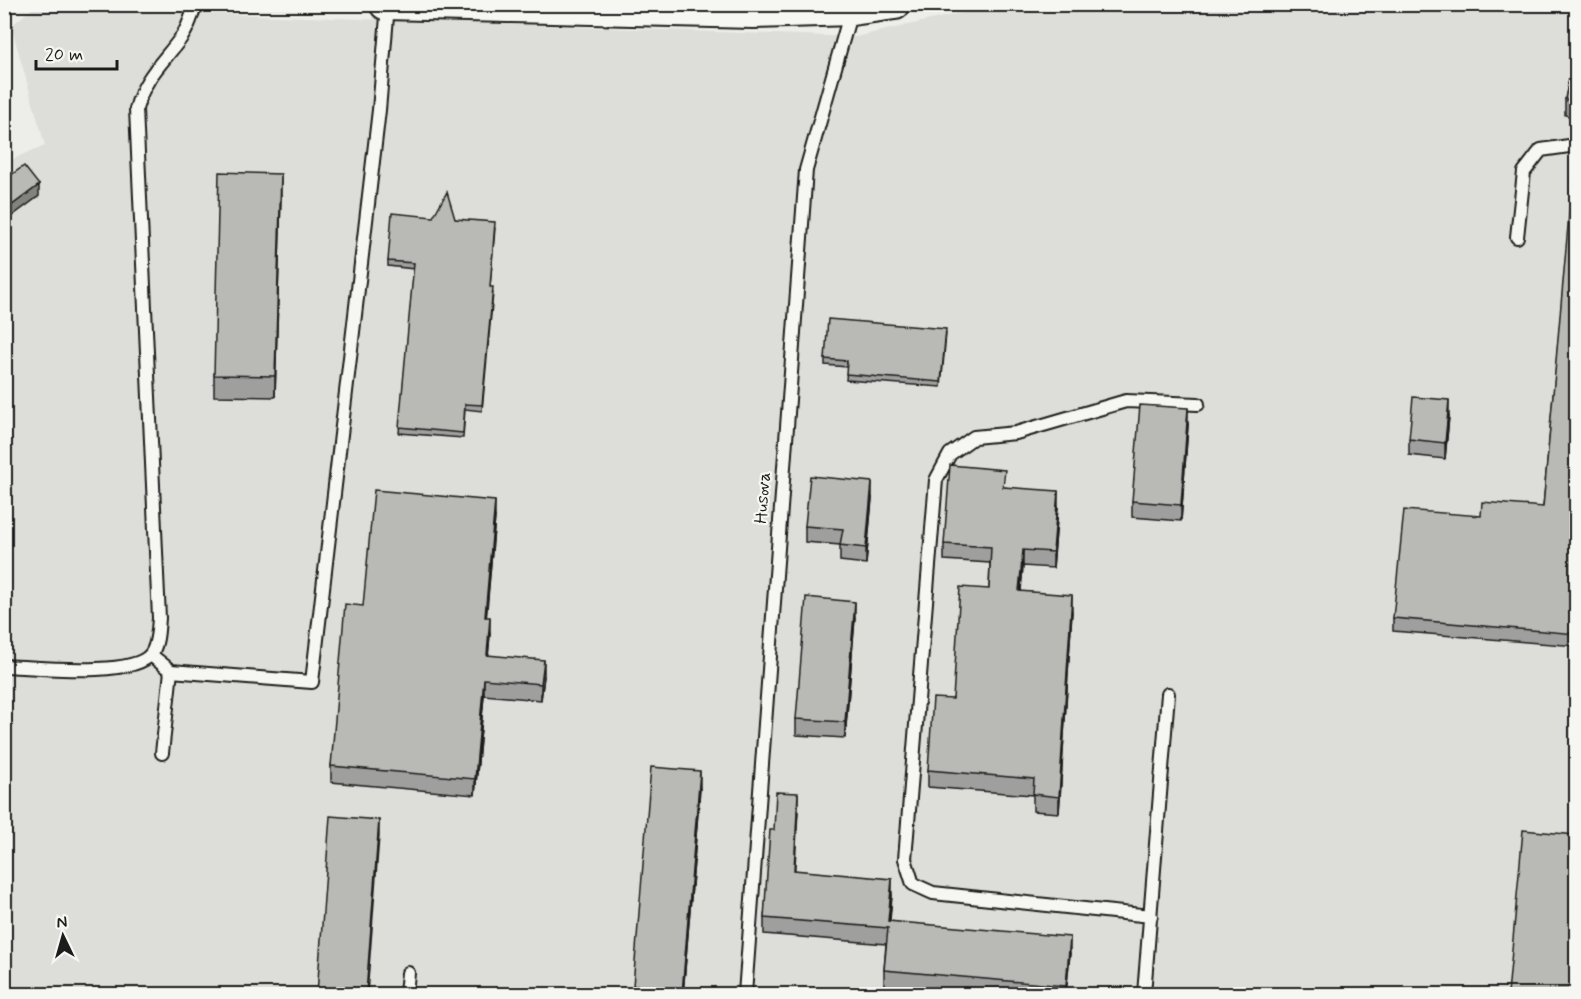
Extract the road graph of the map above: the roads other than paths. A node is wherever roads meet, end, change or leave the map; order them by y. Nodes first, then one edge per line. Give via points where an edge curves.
1 (196, 4) edge
2 (895, 4) edge
3 (386, 5) edge
4 (749, 9) edge
5 (852, 10) junction
6 (4, 102) edge
7 (4, 128) edge
8 (1576, 145) edge
9 (1516, 237) dead end
10 (1198, 404) dead end
11 (151, 655) junction
12 (4, 666) edge
13 (171, 671) junction
14 (1168, 694) dead end
15 (162, 753) dead end
16 (1151, 916) junction
17 (408, 973) dead end
18 (406, 994) edge
19 (745, 994) edge
20 (1144, 994) edge

1 - 11 lane via 184,33 145,84 136,109 159,618
2 - 5 street
3 - 4 street
3 - 13 lane via 379,110 312,682
4 - 5 street
5 - 19 lane, Husova via 806,170
6 - 7 lane
8 - 9 lane via 1541,150 1524,172
10 - 16 lane via 1126,401 1016,433 974,437 950,454 936,480 905,859 913,884 933,893
11 - 12 lane via 131,667 107,669
11 - 13 lane
13 - 15 lane
14 - 16 lane
16 - 20 lane
17 - 18 lane

